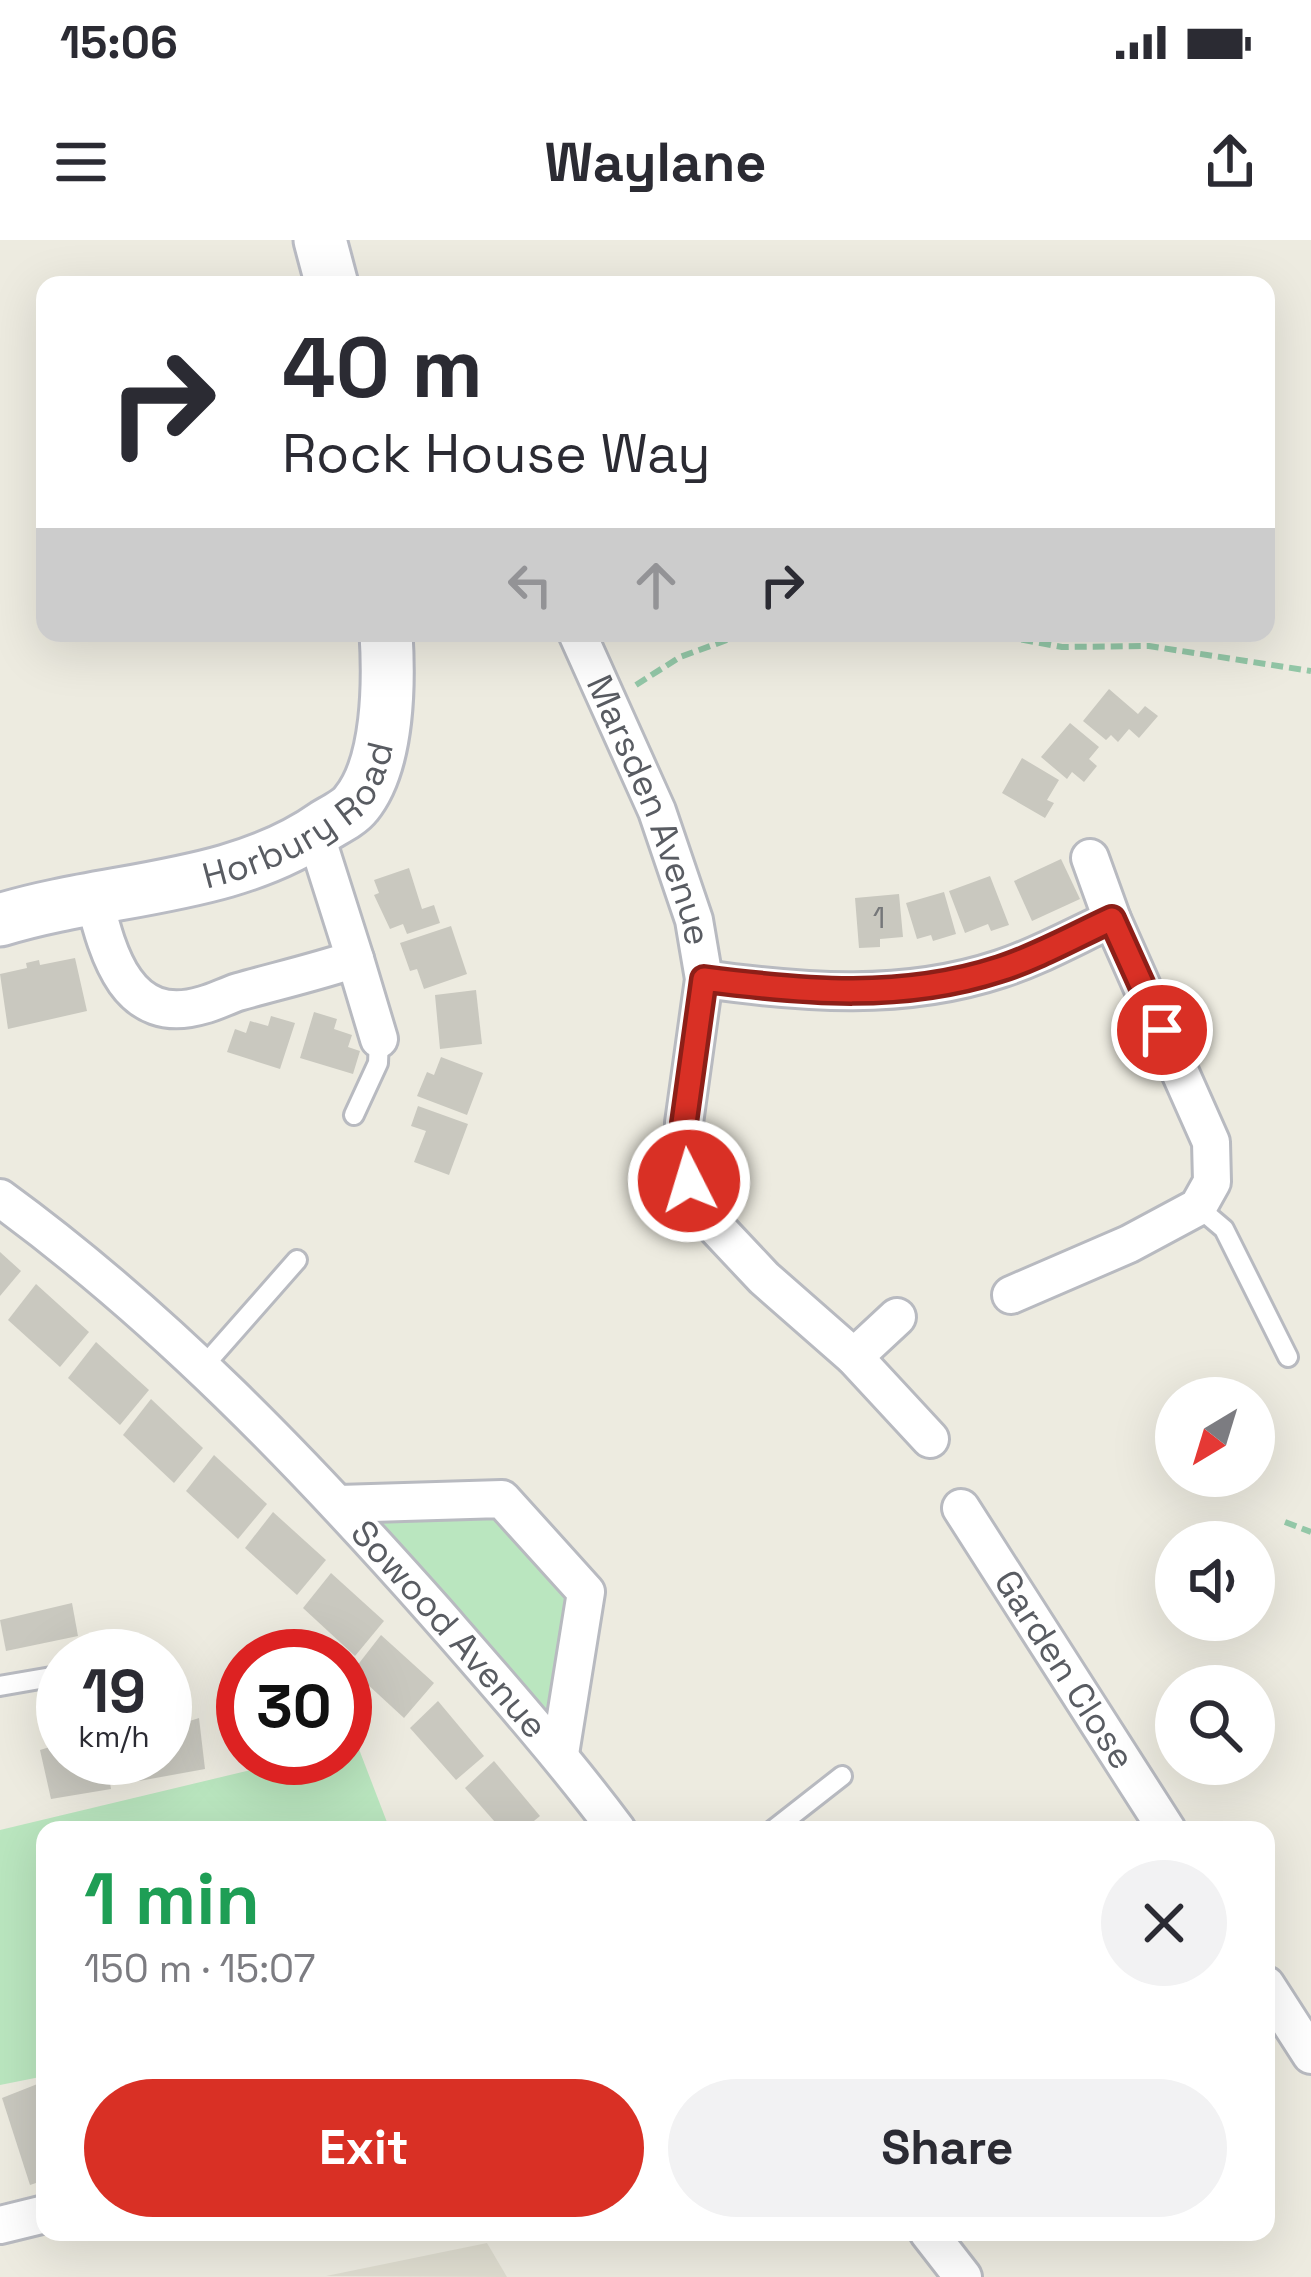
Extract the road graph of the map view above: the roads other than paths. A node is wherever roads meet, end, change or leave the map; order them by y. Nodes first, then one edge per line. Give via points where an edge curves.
1 (320, 240) edge
2 (330, 276) edge
3 (386, 642) edge
4 (581, 642) edge
5 (315, 833) junction
6 (1090, 858) dead end
7 (94, 898) junction
8 (1112, 919) junction
9 (0, 920) edge
10 (355, 959) junction
11 (704, 979) junction
12 (379, 1039) joint
13 (354, 1115) dead end
14 (0, 1198) edge
15 (1198, 1207) junction
16 (297, 1259) dead end
17 (1011, 1295) dead end
18 (897, 1317) dead end
19 (854, 1357) junction
20 (1288, 1357) dead end
21 (201, 1369) junction
22 (930, 1439) dead end
23 (339, 1504) junction
24 (961, 1508) dead end
25 (36, 1680) edge
26 (0, 1686) edge
27 (560, 1754) junction
28 (842, 1776) dead end
29 (610, 1821) edge
30 (784, 1821) edge
31 (1161, 1821) edge
32 (1275, 1999) edge
33 (1311, 2056) edge
34 (36, 2216) edge
35 (0, 2225) edge
36 (935, 2241) edge
37 (963, 2277) edge

1 - 2 main road
3 - 5 main road, Horbury Road via 384,724 373,770 356,804
4 - 11 street, Marsden Avenue via 657,811 694,920
5 - 7 main road, Horbury Road via 296,847 184,881
5 - 10 street
6 - 8 street
7 - 9 main road, Horbury Road
7 - 10 street via 122,980 164,1007 205,1005
8 - 11 street via 1002,969 906,991 800,992
8 - 15 street via 1211,1142 1212,1182
10 - 12 street
11 - 19 street, Marsden Avenue via 684,1123 689,1181 716,1227
12 - 13 lane via 378,1063
14 - 21 street, Sowood Avenue
15 - 17 street
15 - 20 lane via 1224,1229
16 - 21 lane
18 - 19 street
19 - 22 street, Marsden Avenue
21 - 23 street, Sowood Avenue
23 - 27 street, Sowood Avenue
23 - 27 street, Sowood Avenue via 502,1499 586,1592
24 - 31 street, Garden Close
25 - 26 lane
27 - 29 street, Sowood Avenue
28 - 30 lane
32 - 33 street
34 - 35 street
36 - 37 street

